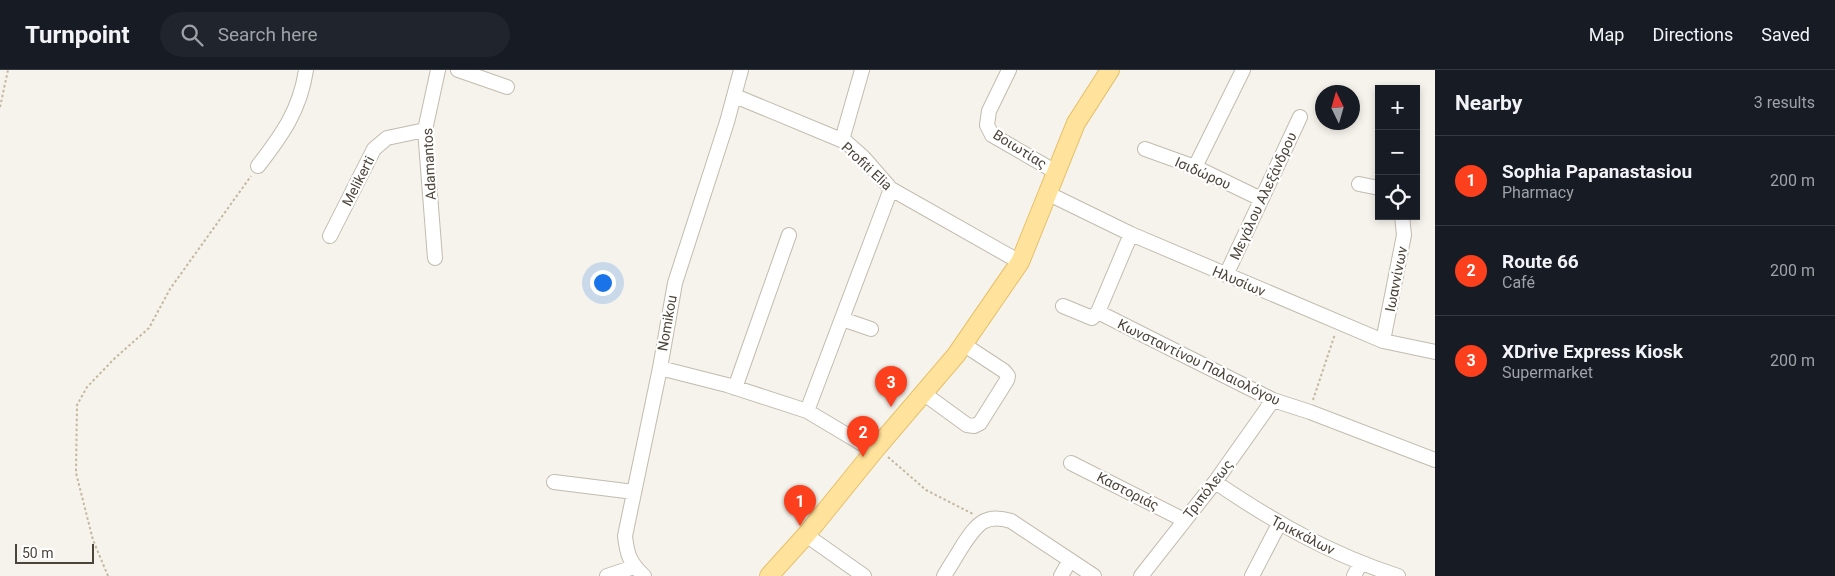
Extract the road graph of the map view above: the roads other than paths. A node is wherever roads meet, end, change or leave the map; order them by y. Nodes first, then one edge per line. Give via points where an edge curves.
1 (306, 70) edge
2 (438, 70) edge
3 (458, 70) edge
4 (741, 70) edge
5 (862, 70) edge
6 (1009, 70) edge
7 (1110, 70) edge
8 (1243, 70) edge
9 (507, 87) dead end
10 (735, 96) junction
11 (1300, 117) dead end
12 (425, 130) junction
13 (842, 140) junction
14 (1145, 149) dead end
15 (258, 166) road end
16 (1194, 167) junction
17 (1056, 172) junction
18 (1359, 184) dead end
19 (1375, 187) edge
20 (891, 189) junction
21 (1048, 194) junction
22 (1260, 199) junction
23 (1402, 220) edge
24 (1131, 234) junction
25 (789, 235) dead end
26 (330, 236) dead end
27 (435, 258) dead end
28 (1020, 262) junction
29 (1226, 275) junction
30 (1063, 306) dead end
31 (1098, 312) junction
32 (842, 318) junction
33 (871, 329) dead end
34 (1384, 341) junction
35 (963, 344) junction
36 (1435, 352) edge
37 (660, 368) junction
38 (736, 388) junction
39 (923, 393) junction
40 (1273, 400) junction
41 (807, 411) junction
42 (875, 449) junction
43 (1435, 460) edge
44 (1071, 463) dead end
45 (554, 482) dead end
46 (1215, 482) junction
47 (634, 492) junction
48 (1184, 520) junction
49 (1279, 524) junction
50 (806, 535) junction
51 (1070, 560) junction
52 (1357, 570) edge
53 (639, 571) edge
54 (607, 576) edge
55 (769, 576) edge
56 (864, 576) edge
57 (944, 576) edge
58 (1061, 576) edge
59 (1094, 576) edge
60 (1141, 576) edge
61 (1252, 576) edge
62 (1398, 576) edge

1 - 15 street via 302,94 283,133
2 - 12 street, Adamantos
3 - 9 street
4 - 10 street, Nomikou
5 - 13 street
6 - 17 street, Βοιωτίας via 989,111 986,125 992,135
7 - 17 main road via 1076,123
8 - 16 street
10 - 13 street, Profiti Elia
10 - 37 street, Nomikou via 675,283
11 - 22 street, Μεγάλου Αλεξάνδρου
12 - 26 street, Melikerti via 387,138 374,149
12 - 27 street, Adamantos
13 - 20 street, Profiti Elia via 864,158
14 - 16 street, Ισιδώρου
16 - 22 street, Ισιδώρου
17 - 21 main road
18 - 19 street
20 - 28 street, Profiti Elia
20 - 32 street
21 - 24 street, Ηλυσίων
21 - 28 main road
22 - 29 street, Μεγάλου Αλεξάνδρου
23 - 34 street, Ιωαννίνων via 1404,235
24 - 29 street, Ηλυσίων
24 - 31 street
25 - 38 street
28 - 35 main road
29 - 34 street, Ηλυσίων
30 - 31 street via 1092,318
31 - 40 street, Κωνσταντίνου Παλαιολόγου
32 - 33 street
32 - 41 street
34 - 36 street, Ηλυσίων
35 - 39 main road
35 - 39 street via 1004,370 1008,376 980,423 967,425
37 - 38 street
37 - 47 street, Nomikou
38 - 41 street
39 - 42 main road
40 - 43 street, Κωνσταντίνου Παλαιολόγου
40 - 46 street, Τριπόλεως
41 - 42 street
42 - 50 main road
44 - 48 street, Καστοριάς
45 - 47 street
46 - 48 street, Τριπόλεως
46 - 49 street, Τρικκάλων
47 - 53 street, Nomikou via 625,536 627,552
48 - 60 street, Τριπόλεως
49 - 52 street, Τρικκάλων
49 - 61 street
50 - 55 main road
50 - 56 street
51 - 57 street via 1012,521 1001,518 976,526
51 - 58 street
51 - 59 street
52 - 62 street, Τρικκάλων
53 - 54 street

